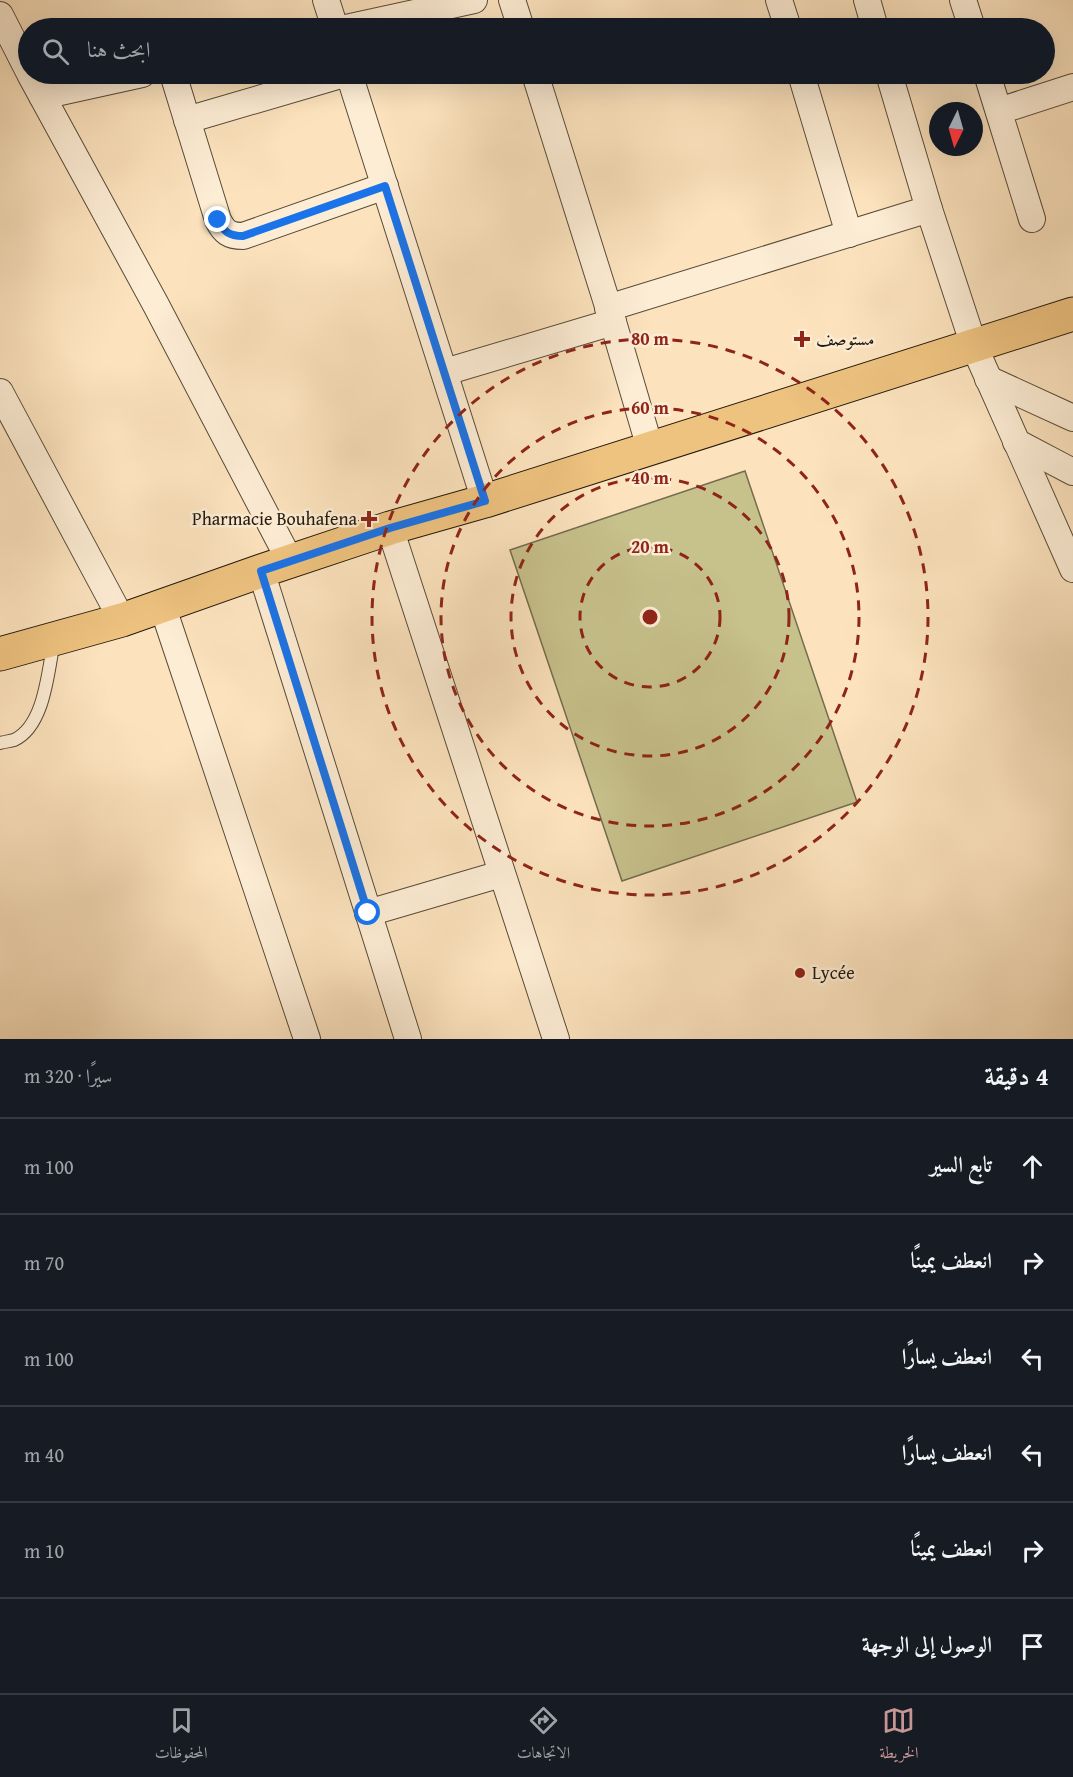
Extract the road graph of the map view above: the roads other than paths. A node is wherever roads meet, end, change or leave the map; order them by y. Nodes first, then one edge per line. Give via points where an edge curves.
1 (326, 0) edge
2 (474, 0) edge
3 (512, 0) edge
4 (779, 0) edge
5 (867, 0) edge
6 (963, 0) edge
7 (0, 15) edge
8 (332, 18) edge
9 (392, 18) edge
10 (517, 18) edge
11 (785, 18) edge
12 (872, 18) edge
13 (969, 18) edge
14 (18, 50) edge
15 (35, 84) edge
16 (176, 84) edge
17 (310, 84) edge
18 (352, 84) edge
19 (538, 84) edge
20 (804, 84) edge
21 (892, 84) edge
22 (990, 84) edge
23 (1073, 87) edge
24 (999, 111) junction
25 (188, 120) junction
26 (385, 186) junction
27 (929, 209) junction
28 (1032, 219) dead end
29 (849, 234) junction
30 (1073, 314) edge
31 (611, 315) junction
32 (974, 346) junction
33 (445, 372) junction
34 (988, 379) junction
35 (0, 392) edge
36 (1073, 418) edge
37 (1016, 442) junction
38 (650, 448) junction
39 (1073, 472) edge
40 (485, 501) junction
41 (390, 528) junction
42 (275, 566) junction
43 (1073, 568) edge
44 (162, 605) junction
45 (122, 620) junction
46 (54, 640) junction
47 (0, 654) edge
48 (0, 743) edge
49 (501, 874) junction
50 (368, 913) junction
51 (307, 1039) edge
52 (408, 1039) edge
53 (556, 1039) edge

1 - 8 street
2 - 9 street
3 - 10 street
4 - 11 street
5 - 12 street
6 - 13 street
7 - 14 street
15 - 42 street via 156,305
16 - 25 street
17 - 25 street
18 - 26 street
19 - 31 street
20 - 29 street
21 - 27 street
22 - 24 street
23 - 24 street
24 - 28 street
25 - 26 street via 218,220 227,234 243,236
26 - 33 street
27 - 29 street
27 - 32 street
29 - 31 street
30 - 32 main road
31 - 33 street
31 - 38 street
32 - 34 street
32 - 38 main road
33 - 40 street
34 - 36 street
34 - 37 street
35 - 45 street
37 - 39 street
37 - 43 street
38 - 40 main road
40 - 41 main road
41 - 42 main road
41 - 49 street
42 - 44 main road
42 - 50 street
44 - 45 main road
44 - 51 street
45 - 46 main road
46 - 47 main road
46 - 48 lane via 42,703 34,723 15,739
49 - 50 street
49 - 53 street
50 - 52 street

